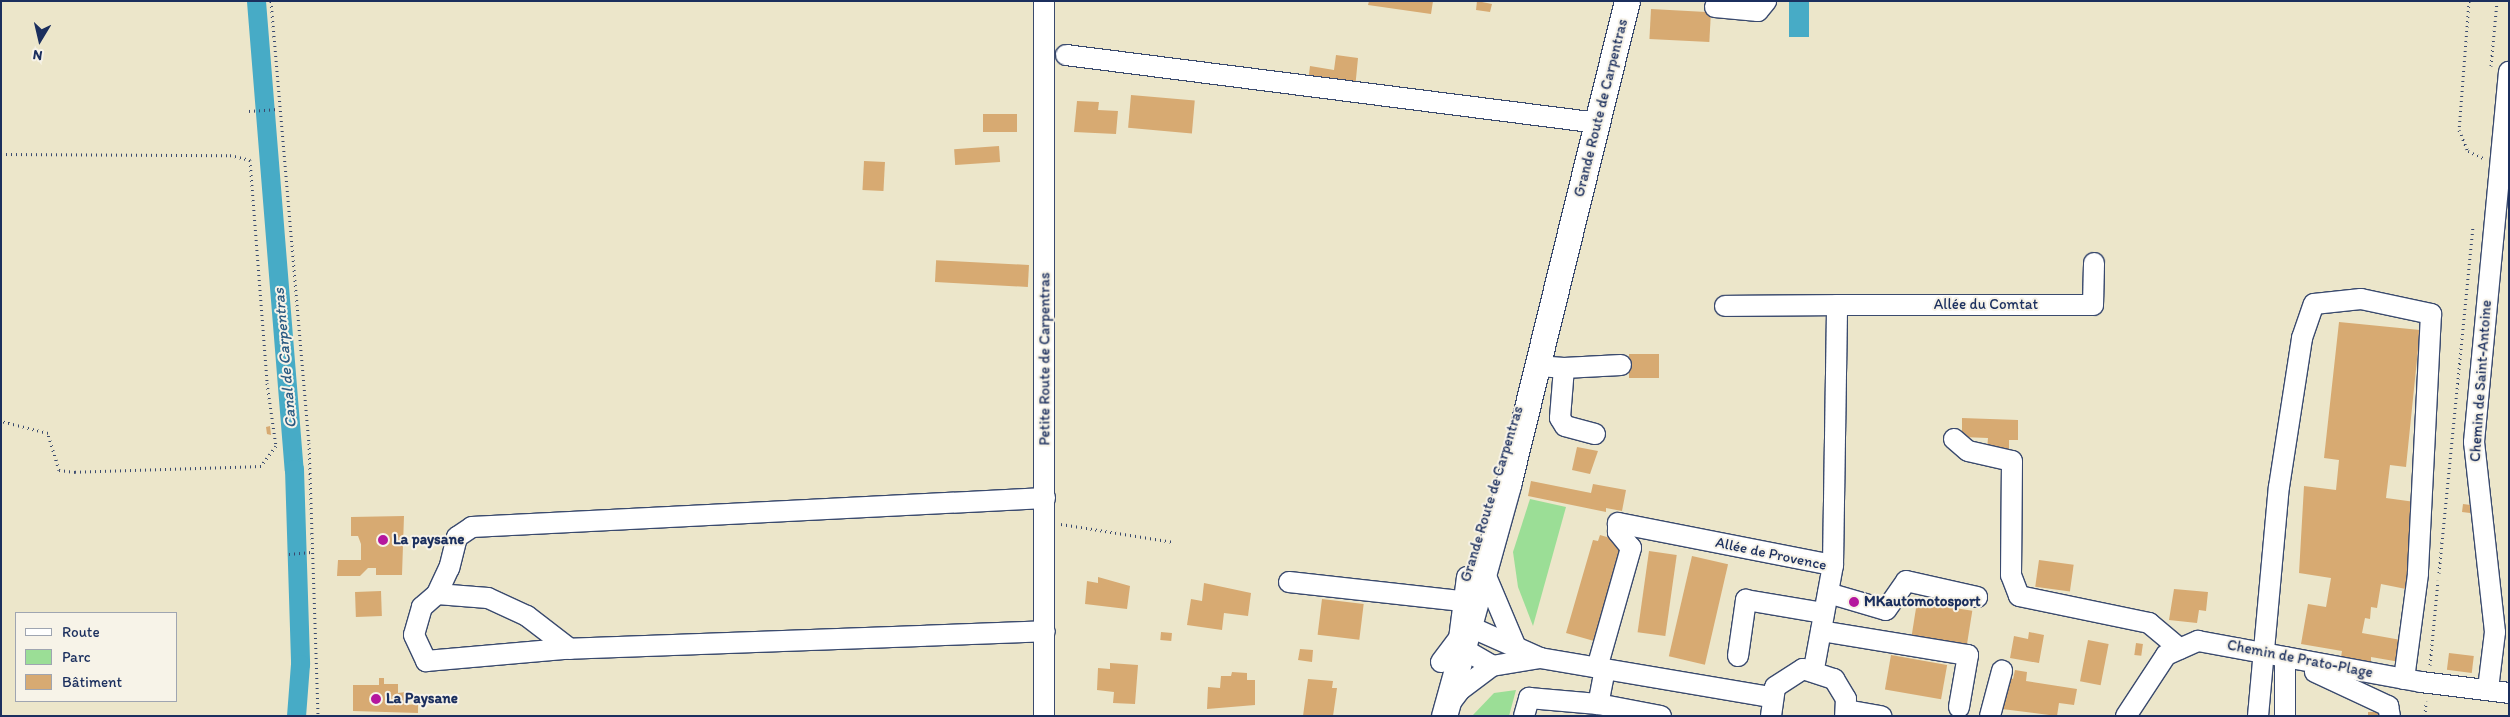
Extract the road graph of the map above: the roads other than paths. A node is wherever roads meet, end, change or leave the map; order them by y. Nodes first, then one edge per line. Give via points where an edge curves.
1 (1044, 1) edge
2 (1627, 1) edge
3 (1766, 1) edge
4 (1715, 7) dead end
5 (1066, 55) dead end
6 (2499, 73) edge
7 (1598, 123) junction
8 (2094, 264) dead end
9 (1560, 273) junction
10 (1837, 305) junction
11 (1725, 306) dead end
12 (1621, 365) dead end
13 (1537, 366) junction
14 (1564, 368) junction
15 (1595, 434) dead end
16 (1954, 439) dead end
17 (1045, 498) junction
18 (1833, 565) junction
19 (1476, 576) junction
20 (1289, 582) dead end
21 (1828, 593) junction
22 (437, 594) junction
23 (1977, 597) dead end
24 (1460, 601) junction
25 (1823, 622) junction
26 (1045, 631) junction
27 (1462, 640) junction
28 (1515, 645) junction
29 (570, 649) junction
30 (2180, 649) junction
31 (2262, 652) junction
32 (1738, 656) dead end
33 (1540, 658) junction
34 (2291, 658) junction
35 (1441, 662) junction
36 (1492, 666) junction
37 (1601, 668) junction
38 (1814, 669) junction
39 (2002, 671) dead end
40 (2404, 679) junction
41 (2488, 689) junction
42 (2509, 693) edge
43 (1598, 704) junction
44 (1771, 706) edge
45 (1959, 707) dead end
46 (1439, 713) edge
47 (1846, 713) edge
48 (1044, 716) edge
49 (1524, 716) edge
50 (1661, 716) edge
51 (1881, 716) edge
52 (1990, 716) edge
53 (2126, 716) edge
54 (2258, 716) edge
55 (2285, 716) edge
56 (2390, 716) edge

1 - 17 street, Petite Route de Carpentras
2 - 7 main road, Grande Route de Carpentras
3 - 4 street via 1758,11
5 - 7 street
6 - 41 street, Chemin de Saint-Antoine via 2490,160 2474,442 2495,632
7 - 9 main road, Grande Route de Carpentras
8 - 10 street, Allée du Comtat via 2093,305
9 - 13 main road, Grande Route de Carpentras
9 - 19 main road, Grande Route de Carpentras
10 - 11 street, Allée du Comtat
10 - 18 street
12 - 14 street
13 - 14 street
13 - 19 main road, Grande Route de Carpentras
14 - 15 street via 1560,418 1566,426
16 - 30 street via 1968,451 2012,461 2011,575 2019,596 2149,623
17 - 22 street via 472,527 456,537
17 - 26 street, Petite Route de Carpentras
18 - 21 street, Allée de Provence
18 - 37 street, Allée de Provence via 1618,523 1616,528 1631,548
19 - 24 main road, Grande Route de Carpentras
19 - 27 main road, Grande Route de Carpentras
19 - 28 street
20 - 24 street
21 - 23 street via 1886,610 1906,582
21 - 25 street, Allée de Provence
22 - 29 street via 488,598 527,616
22 - 29 street via 422,608 414,635 426,661
24 - 35 main road, Grande Route de Carpentras
25 - 32 street via 1746,600
25 - 38 street, Allée de Provence
25 - 45 street via 1968,655
26 - 29 street
26 - 48 street, Petite Route de Carpentras
27 - 28 street
27 - 35 street
27 - 36 street
27 - 46 main road, Grande Route de Carpentras
28 - 33 street
30 - 31 street, Chemin de Prato-Plage via 2198,640
30 - 53 street, Chemin de Prato-Plage via 2166,655
31 - 34 street, Chemin de Prato-Plage
31 - 40 street via 2302,338 2314,304 2361,299 2431,314 2418,574
31 - 54 street
33 - 36 street
33 - 37 street
34 - 40 street, Chemin de Prato-Plage
34 - 55 street
34 - 56 street via 2304,668 2388,706
35 - 46 main road, Grande Route de Carpentras
36 - 46 street via 1460,690
37 - 43 street
37 - 44 street
38 - 44 street via 1788,675
38 - 47 street via 1841,688
39 - 52 street
40 - 41 street, Chemin de Prato-Plage
41 - 42 street, Chemin de Prato-Plage
43 - 49 street via 1529,698
43 - 50 street
47 - 51 street

